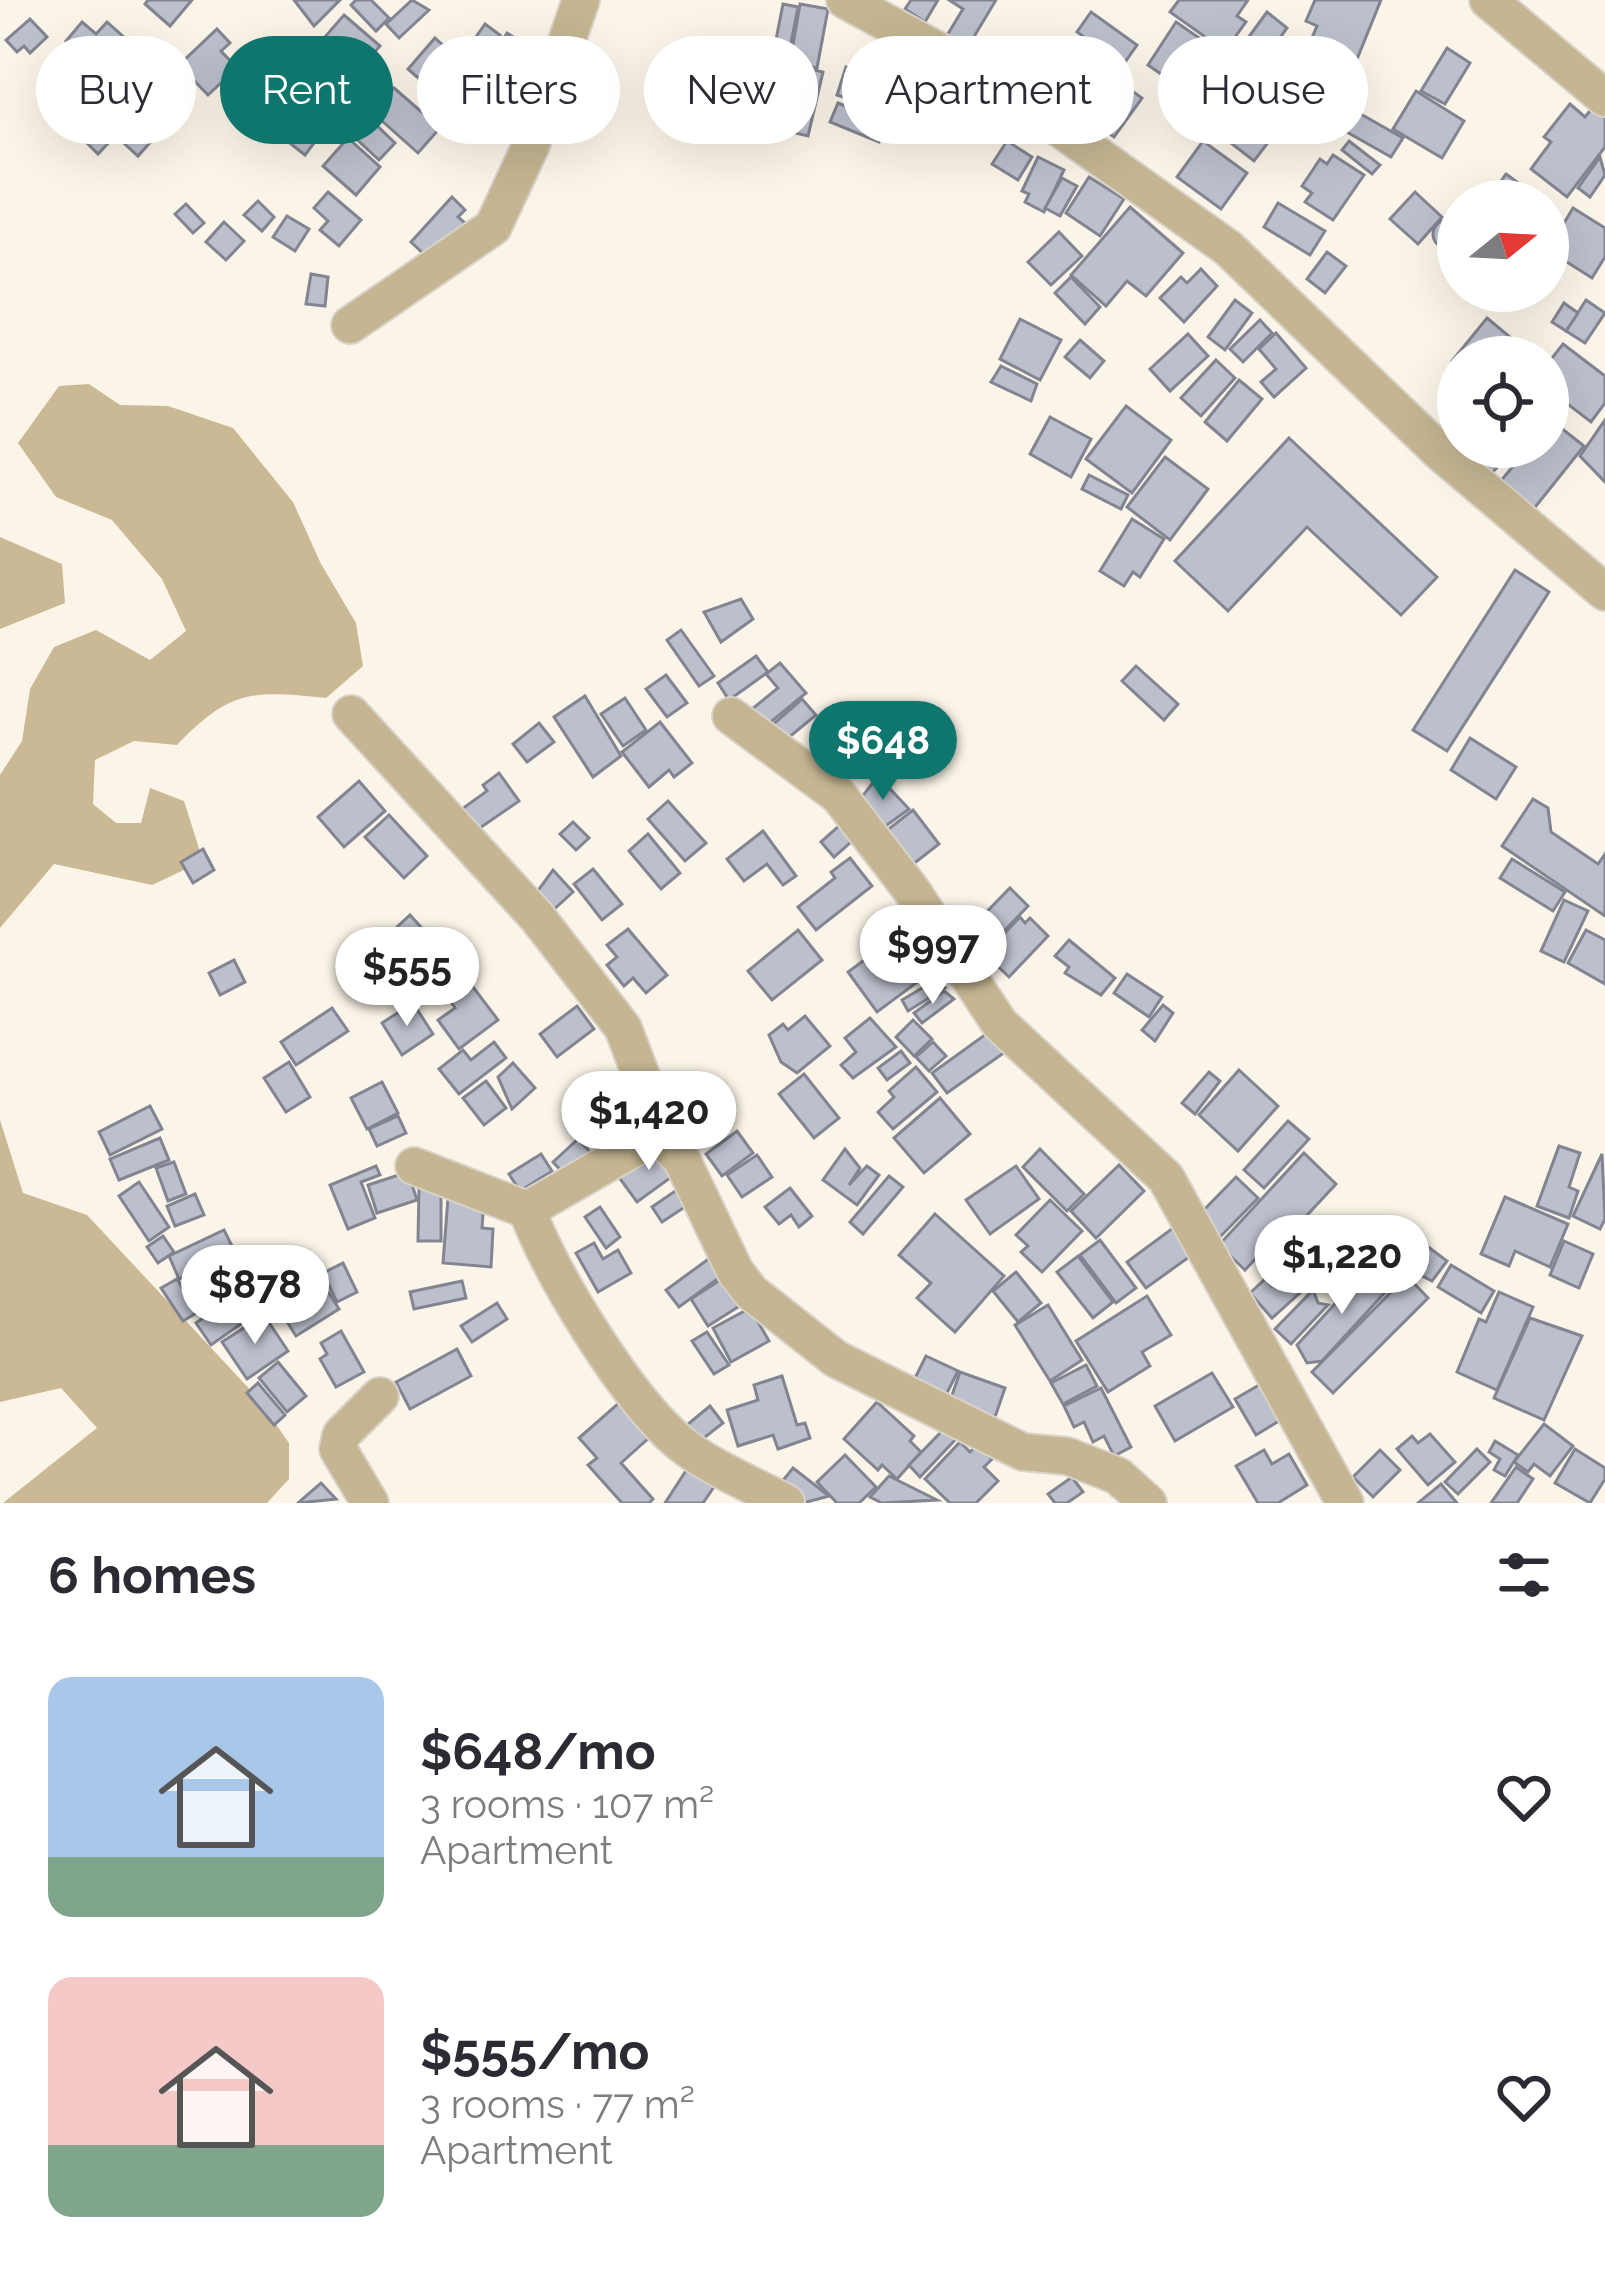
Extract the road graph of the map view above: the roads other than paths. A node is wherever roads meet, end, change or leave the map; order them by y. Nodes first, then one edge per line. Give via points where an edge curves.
1 (581, 0) edge
2 (845, 0) edge
3 (1488, 0) edge
4 (1605, 98) edge
5 (350, 326) dead end
6 (1605, 592) edge
7 (351, 714) dead end
8 (731, 716) dead end
9 (664, 1138) junction
10 (414, 1166) dead end
11 (527, 1210) junction
12 (380, 1396) dead end
13 (370, 1503) edge
14 (786, 1503) edge
15 (1148, 1503) edge
16 (1345, 1503) edge

1 - 5 street via 493,227
2 - 6 street via 990,79 1228,248 1440,452
3 - 4 street
7 - 9 street via 537,917 623,1028
8 - 16 street via 839,796 1000,1024 1166,1178
9 - 11 street via 650,1134
9 - 15 street via 735,1271 836,1359 1023,1452 1067,1456 1118,1476
10 - 11 street
11 - 14 street via 610,1363 647,1411 683,1445
12 - 13 street via 338,1448

